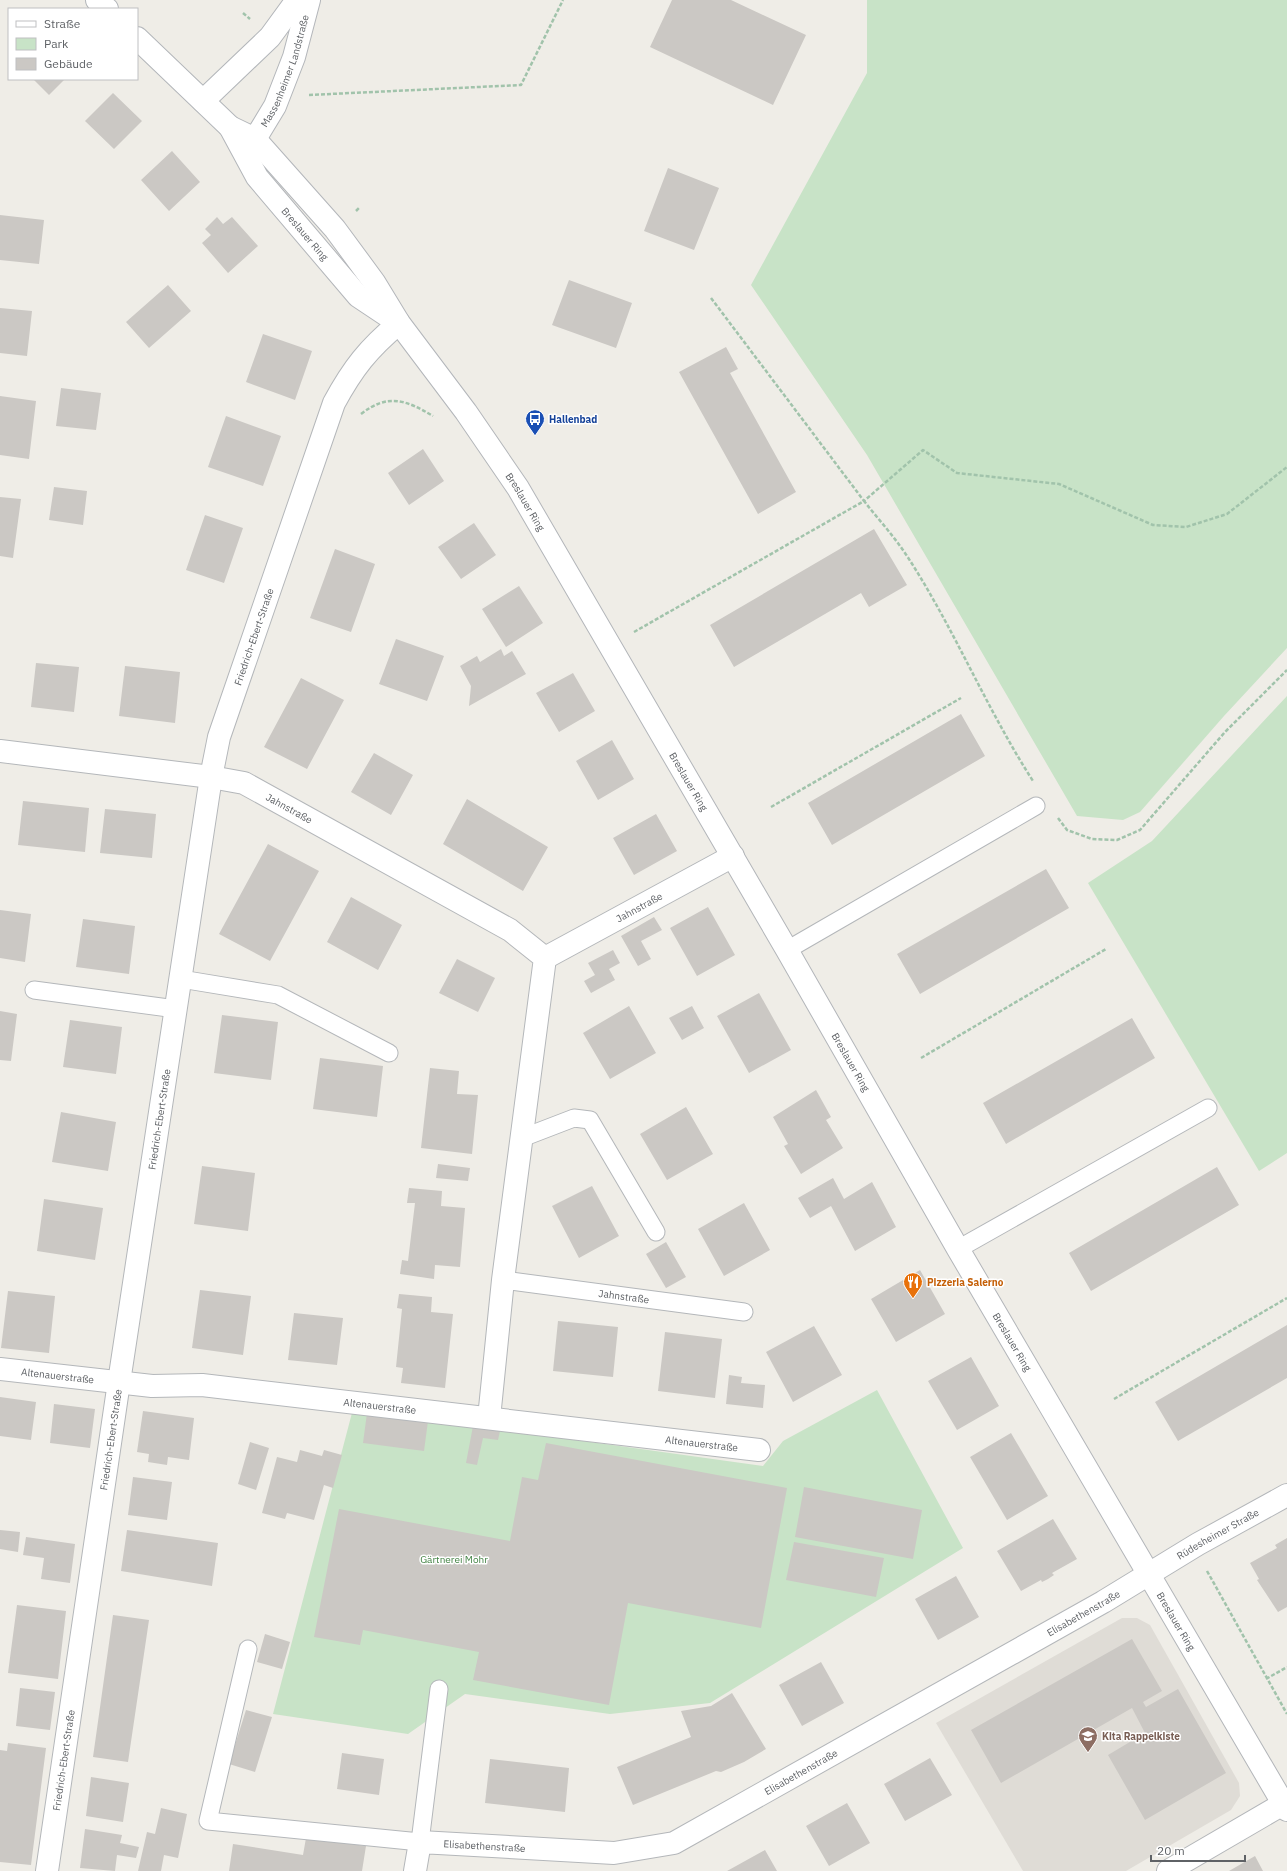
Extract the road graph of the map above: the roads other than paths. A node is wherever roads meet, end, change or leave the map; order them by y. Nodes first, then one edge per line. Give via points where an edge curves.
1 (97, 0) edge
2 (296, 0) edge
3 (309, 0) edge
4 (106, 8) edge
5 (138, 39) edge
6 (203, 101) junction
7 (230, 127) junction
8 (255, 139) junction
9 (399, 323) junction
10 (0, 751) edge
11 (211, 777) junction
12 (1036, 806) dead end
13 (733, 856) junction
14 (787, 950) junction
15 (545, 958) junction
16 (181, 979) junction
17 (34, 990) dead end
18 (176, 1009) junction
19 (388, 1053) dead end
20 (1208, 1108) dead end
21 (522, 1138) junction
22 (656, 1232) dead end
23 (958, 1249) junction
24 (503, 1280) junction
25 (744, 1312) dead end
26 (0, 1369) edge
27 (119, 1382) junction
28 (489, 1418) junction
29 (758, 1450) dead end
30 (1287, 1495) edge
31 (1150, 1574) junction
32 (248, 1649) dead end
33 (439, 1689) dead end
34 (1285, 1807) edge
35 (420, 1842) junction
36 (47, 1871) edge
37 (415, 1871) edge
38 (1168, 1871) edge

1 - 4 street
2 - 6 street, Massenheimer Landstraße via 270,37
3 - 8 street, Massenheimer Landstraße via 294,56 275,106
5 - 6 street, Breslauer Ring
6 - 7 street, Breslauer Ring
7 - 8 street, Breslauer Ring
7 - 9 street, Breslauer Ring via 258,177 358,296
8 - 9 street, Breslauer Ring via 335,229 374,282
9 - 11 street, Friedrich-Ebert-Straße via 368,351 349,376 334,403 219,737
9 - 13 street, Breslauer Ring via 466,412 518,488
10 - 11 street, Jahnstraße
11 - 15 street, Jahnstraße via 244,783 510,930
11 - 16 street, Friedrich-Ebert-Straße
12 - 14 lane
13 - 14 street, Breslauer Ring
13 - 15 street, Jahnstraße
14 - 23 street, Breslauer Ring
15 - 21 street
16 - 18 street, Friedrich-Ebert-Straße
16 - 19 lane via 278,995
17 - 18 lane
18 - 27 street, Friedrich-Ebert-Straße
20 - 23 lane
21 - 22 lane via 574,1118 590,1120
21 - 24 street
23 - 31 street, Breslauer Ring
24 - 25 lane, Jahnstraße
24 - 28 street
26 - 27 street, Altenauerstraße
27 - 28 street, Altenauerstraße via 152,1386 202,1385
27 - 36 street, Friedrich-Ebert-Straße
28 - 29 street, Altenauerstraße
30 - 31 street, Rüdesheimer Straße via 1198,1544
31 - 34 street, Breslauer Ring
31 - 35 street, Elisabethenstraße via 674,1843 614,1853
32 - 35 lane via 208,1822
33 - 35 lane
34 - 38 street
35 - 37 street

